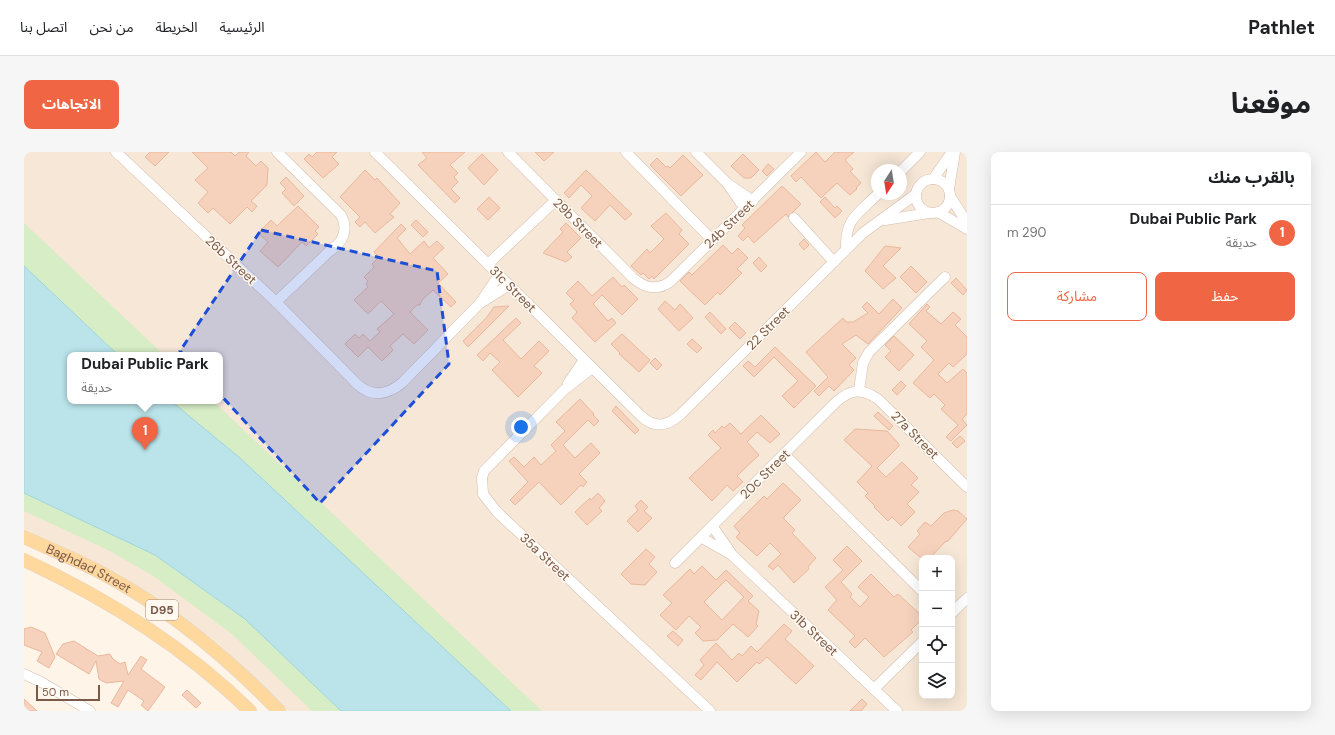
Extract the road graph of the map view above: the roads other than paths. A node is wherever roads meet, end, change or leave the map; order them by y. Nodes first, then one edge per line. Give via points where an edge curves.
1 (116, 152) edge
2 (277, 152) edge
3 (375, 152) edge
4 (508, 152) edge
5 (626, 152) edge
6 (696, 152) edge
7 (801, 152) edge
8 (920, 152) edge
9 (954, 152) edge
10 (907, 165) edge
11 (933, 179) junction
12 (728, 184) junction
13 (949, 193) junction
14 (916, 194) junction
15 (556, 200) junction
16 (872, 200) edge
17 (753, 201) junction
18 (745, 209) junction
19 (933, 212) junction
20 (794, 218) dead end
21 (879, 221) junction
22 (967, 223) edge
23 (967, 229) edge
24 (712, 240) junction
25 (846, 249) junction
26 (834, 262) junction
27 (488, 264) junction
28 (499, 275) junction
29 (945, 277) dead end
30 (509, 286) junction
31 (652, 288) joint
32 (276, 302) junction
33 (480, 303) junction
34 (584, 360) junction
35 (592, 368) junction
36 (564, 390) junction
37 (859, 390) junction
38 (653, 424) joint
39 (784, 454) junction
40 (967, 487) edge
41 (713, 527) junction
42 (24, 537) edge
43 (702, 538) junction
44 (732, 555) junction
45 (24, 560) edge
46 (675, 563) dead end
47 (919, 588) edge
48 (967, 598) edge
49 (955, 610) edge
50 (919, 645) edge
51 (24, 674) edge
52 (874, 689) junction
53 (78, 708) edge
54 (90, 711) edge
55 (250, 711) edge
56 (280, 711) edge
57 (710, 711) edge
58 (897, 711) edge

1 - 32 street, 26b Street
2 - 32 street via 341,215 345,232 340,243
3 - 27 street, 31c Street
4 - 15 street, 29b Street
5 - 24 street
6 - 12 street
7 - 17 street, 24b Street
8 - 10 street
9 - 11 street
9 - 13 street
11 - 13 street via 945,184
11 - 14 street via 923,181
12 - 17 street
12 - 18 street
13 - 19 street via 948,204
13 - 22 street
14 - 19 street via 919,206
14 - 21 street, 22 Street
15 - 27 street
15 - 31 street, 29b Street via 633,278
16 - 25 street via 849,224
17 - 18 street, 24b Street
18 - 24 street, 24b Street
19 - 21 street, 22 Street
19 - 23 street
20 - 26 street
21 - 25 street, 22 Street
24 - 31 street, 24b Street via 670,282
25 - 26 street, 22 Street
26 - 38 street, 22 Street via 676,419 665,424
27 - 28 street, 31c Street
28 - 30 street, 31c Street
28 - 33 street, 26b Street
29 - 37 street via 869,352 863,363
30 - 33 street, 26b Street
30 - 34 street, 31c Street
32 - 33 street, 26b Street via 363,389 382,394 409,376
34 - 35 street, 31c Street
34 - 36 street, 35a Street
35 - 36 street, 35a Street
35 - 38 street, 31c Street via 645,420
36 - 57 street, 35a Street via 488,466 482,478 483,494 497,512
37 - 39 street, 20c Street via 851,391 836,402
37 - 40 street, 27a Street via 866,391 878,399
39 - 41 street, 20c Street
39 - 47 street
41 - 43 street, 20c Street
41 - 44 street, 31b Street
42 - 56 main road, Baghdad Street / D95 via 97,571 171,616 234,666
43 - 44 street, 31b Street
43 - 46 street, 20c Street
44 - 52 street, 31b Street
45 - 55 main road, Baghdad Street / D95 via 86,590 156,632 221,682
48 - 49 street
50 - 52 street
51 - 53 street
52 - 58 street, 31b Street
53 - 54 street

